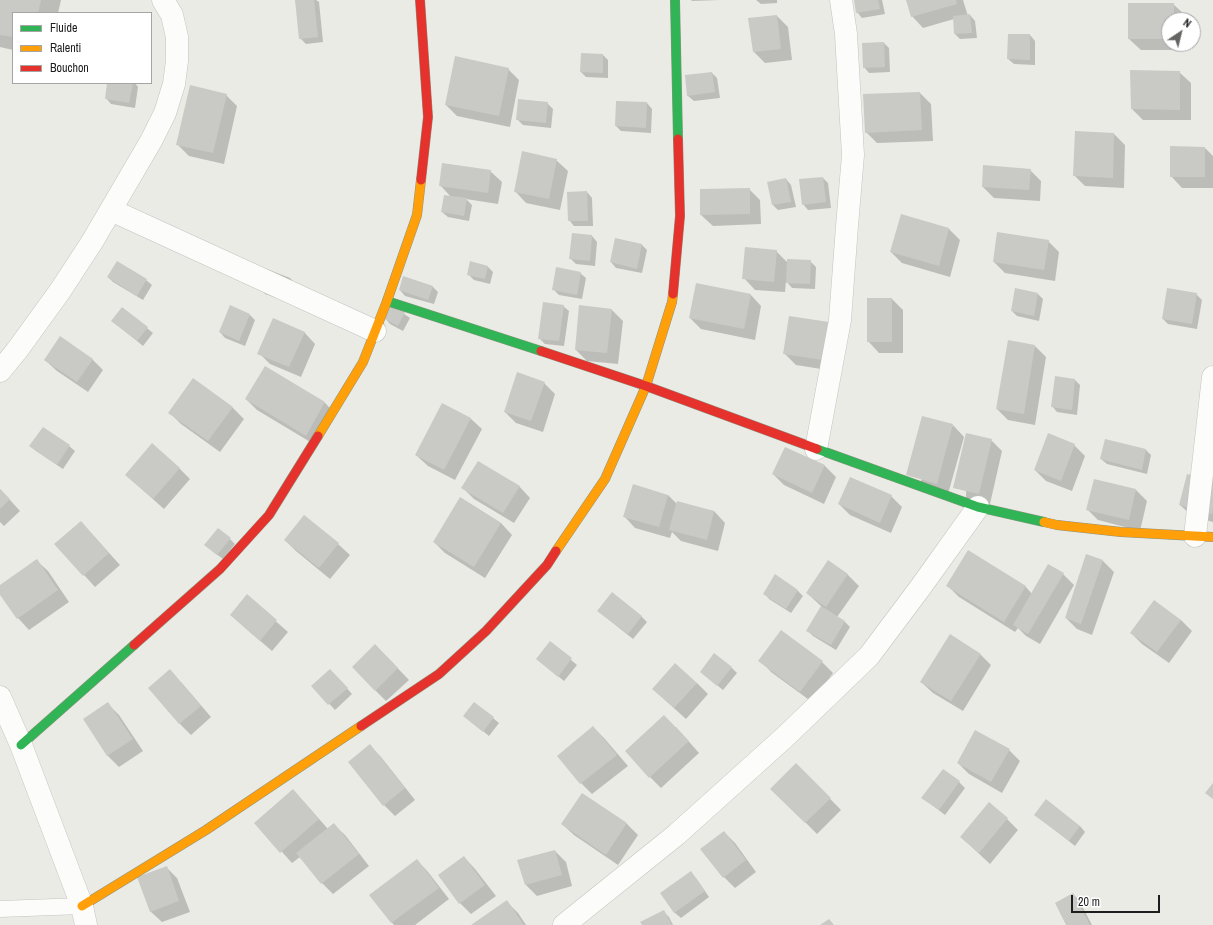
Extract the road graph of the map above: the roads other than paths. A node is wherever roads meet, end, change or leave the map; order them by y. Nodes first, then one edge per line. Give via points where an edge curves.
1 (163, 0) edge
2 (420, 0) edge
3 (675, 0) edge
4 (841, 0) edge
5 (111, 210) junction
6 (387, 301) junction
7 (375, 331) junction
8 (0, 371) edge
9 (1213, 377) edge
10 (646, 386) junction
11 (816, 449) junction
12 (978, 507) junction
13 (1204, 537) edge
14 (0, 697) edge
15 (21, 745) junction
16 (0, 909) edge
17 (84, 916) edge
18 (564, 925) edge

1 - 5 street via 172,15 177,37 174,84 165,113 151,141
2 - 6 street via 428,117 417,214
3 - 10 street via 680,216 672,302
4 - 11 street via 846,34 854,155 840,320
5 - 7 street
5 - 8 street via 60,290
6 - 7 street
6 - 10 street
7 - 15 street via 363,362 269,515 220,569
9 - 13 street
10 - 11 street
10 - 17 street via 605,479 547,565 486,631 439,674 206,830
11 - 12 street
12 - 13 street via 1057,525
12 - 18 street via 869,656 676,836
14 - 15 street
15 - 17 street
16 - 17 lane

